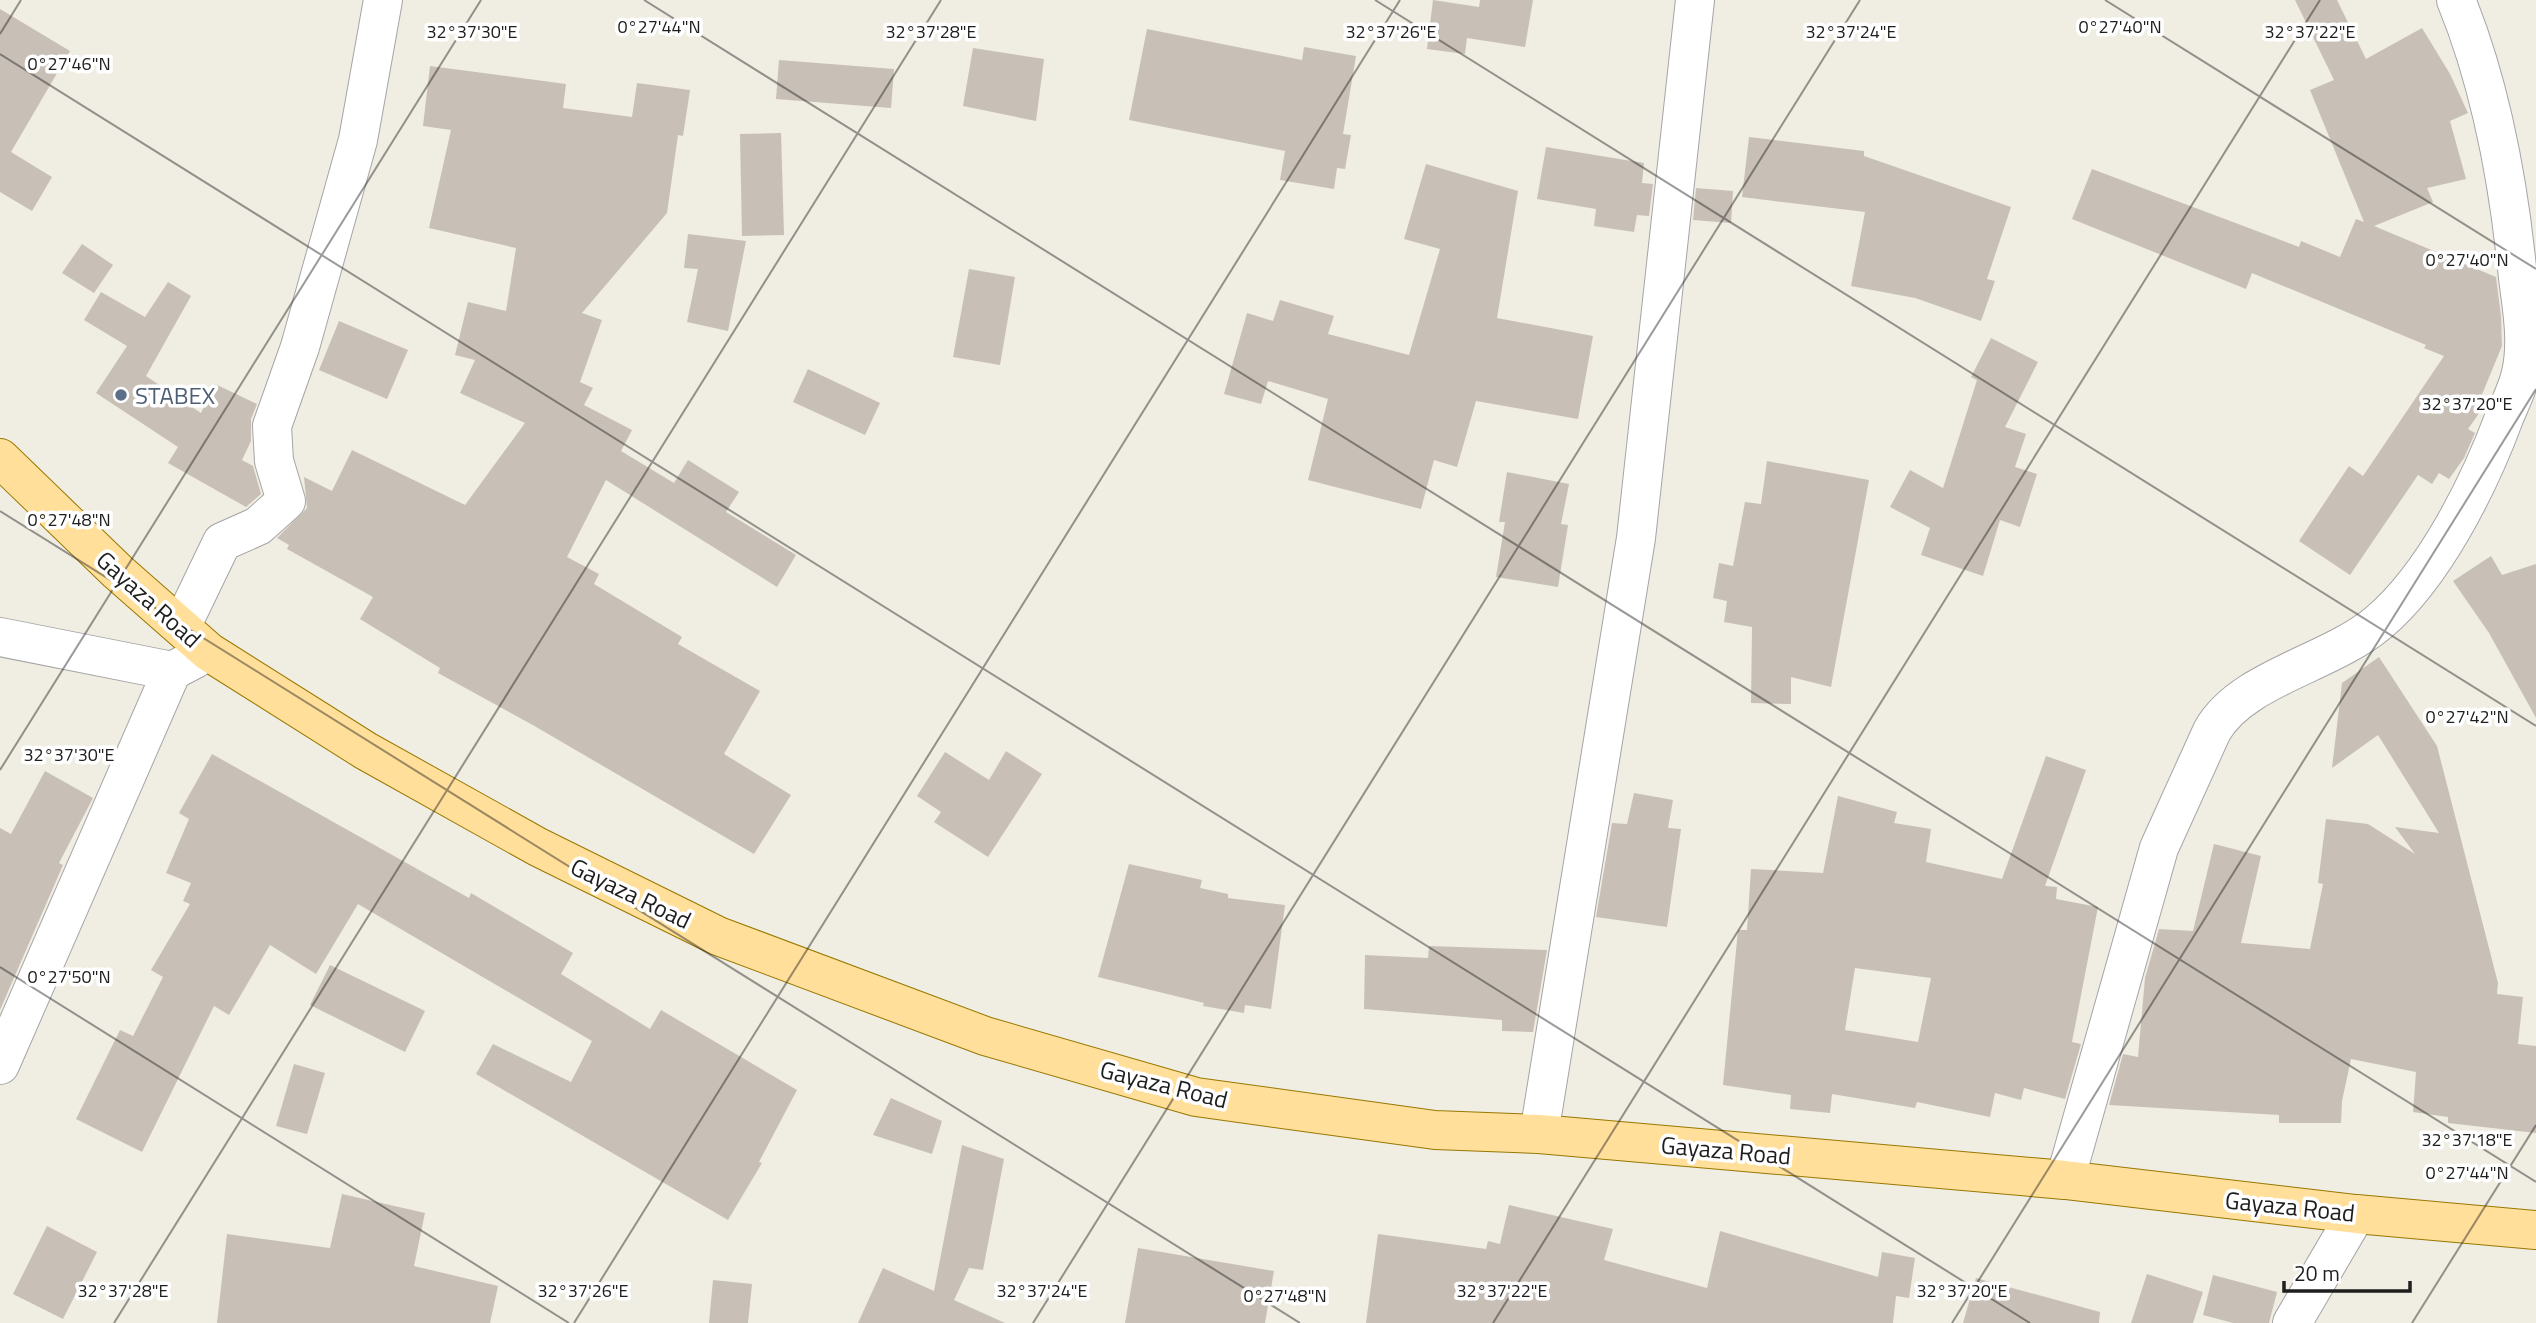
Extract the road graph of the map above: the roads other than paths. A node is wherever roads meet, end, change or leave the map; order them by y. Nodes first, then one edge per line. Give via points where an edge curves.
1 (383, 0) edge
2 (1695, 0) edge
3 (2456, 0) edge
4 (0, 458) edge
5 (182, 625) junction
6 (0, 636) edge
7 (209, 652) junction
8 (172, 671) junction
9 (0, 1065) edge
10 (1539, 1134) junction
11 (2065, 1180) junction
12 (2356, 1214) junction
13 (2536, 1230) edge
14 (2292, 1323) edge

1 - 5 street via 358,140 300,347 272,426 274,461 286,500 258,526 222,542
2 - 10 street via 1636,538
3 - 11 street via 2474,43 2509,190 2524,333 2521,373 2487,464 2435,558 2379,622 2340,650 2251,692 2222,713 2211,731 2159,848
4 - 5 main road, Gayaza Road via 118,572
5 - 7 main road, Gayaza Road
6 - 8 street
7 - 8 street
7 - 10 main road, Gayaza Road via 377,758 538,847 718,936 985,1037 1196,1097 1436,1130
8 - 9 street
10 - 11 main road, Gayaza Road
11 - 12 main road, Gayaza Road
12 - 13 main road, Gayaza Road
12 - 14 street

